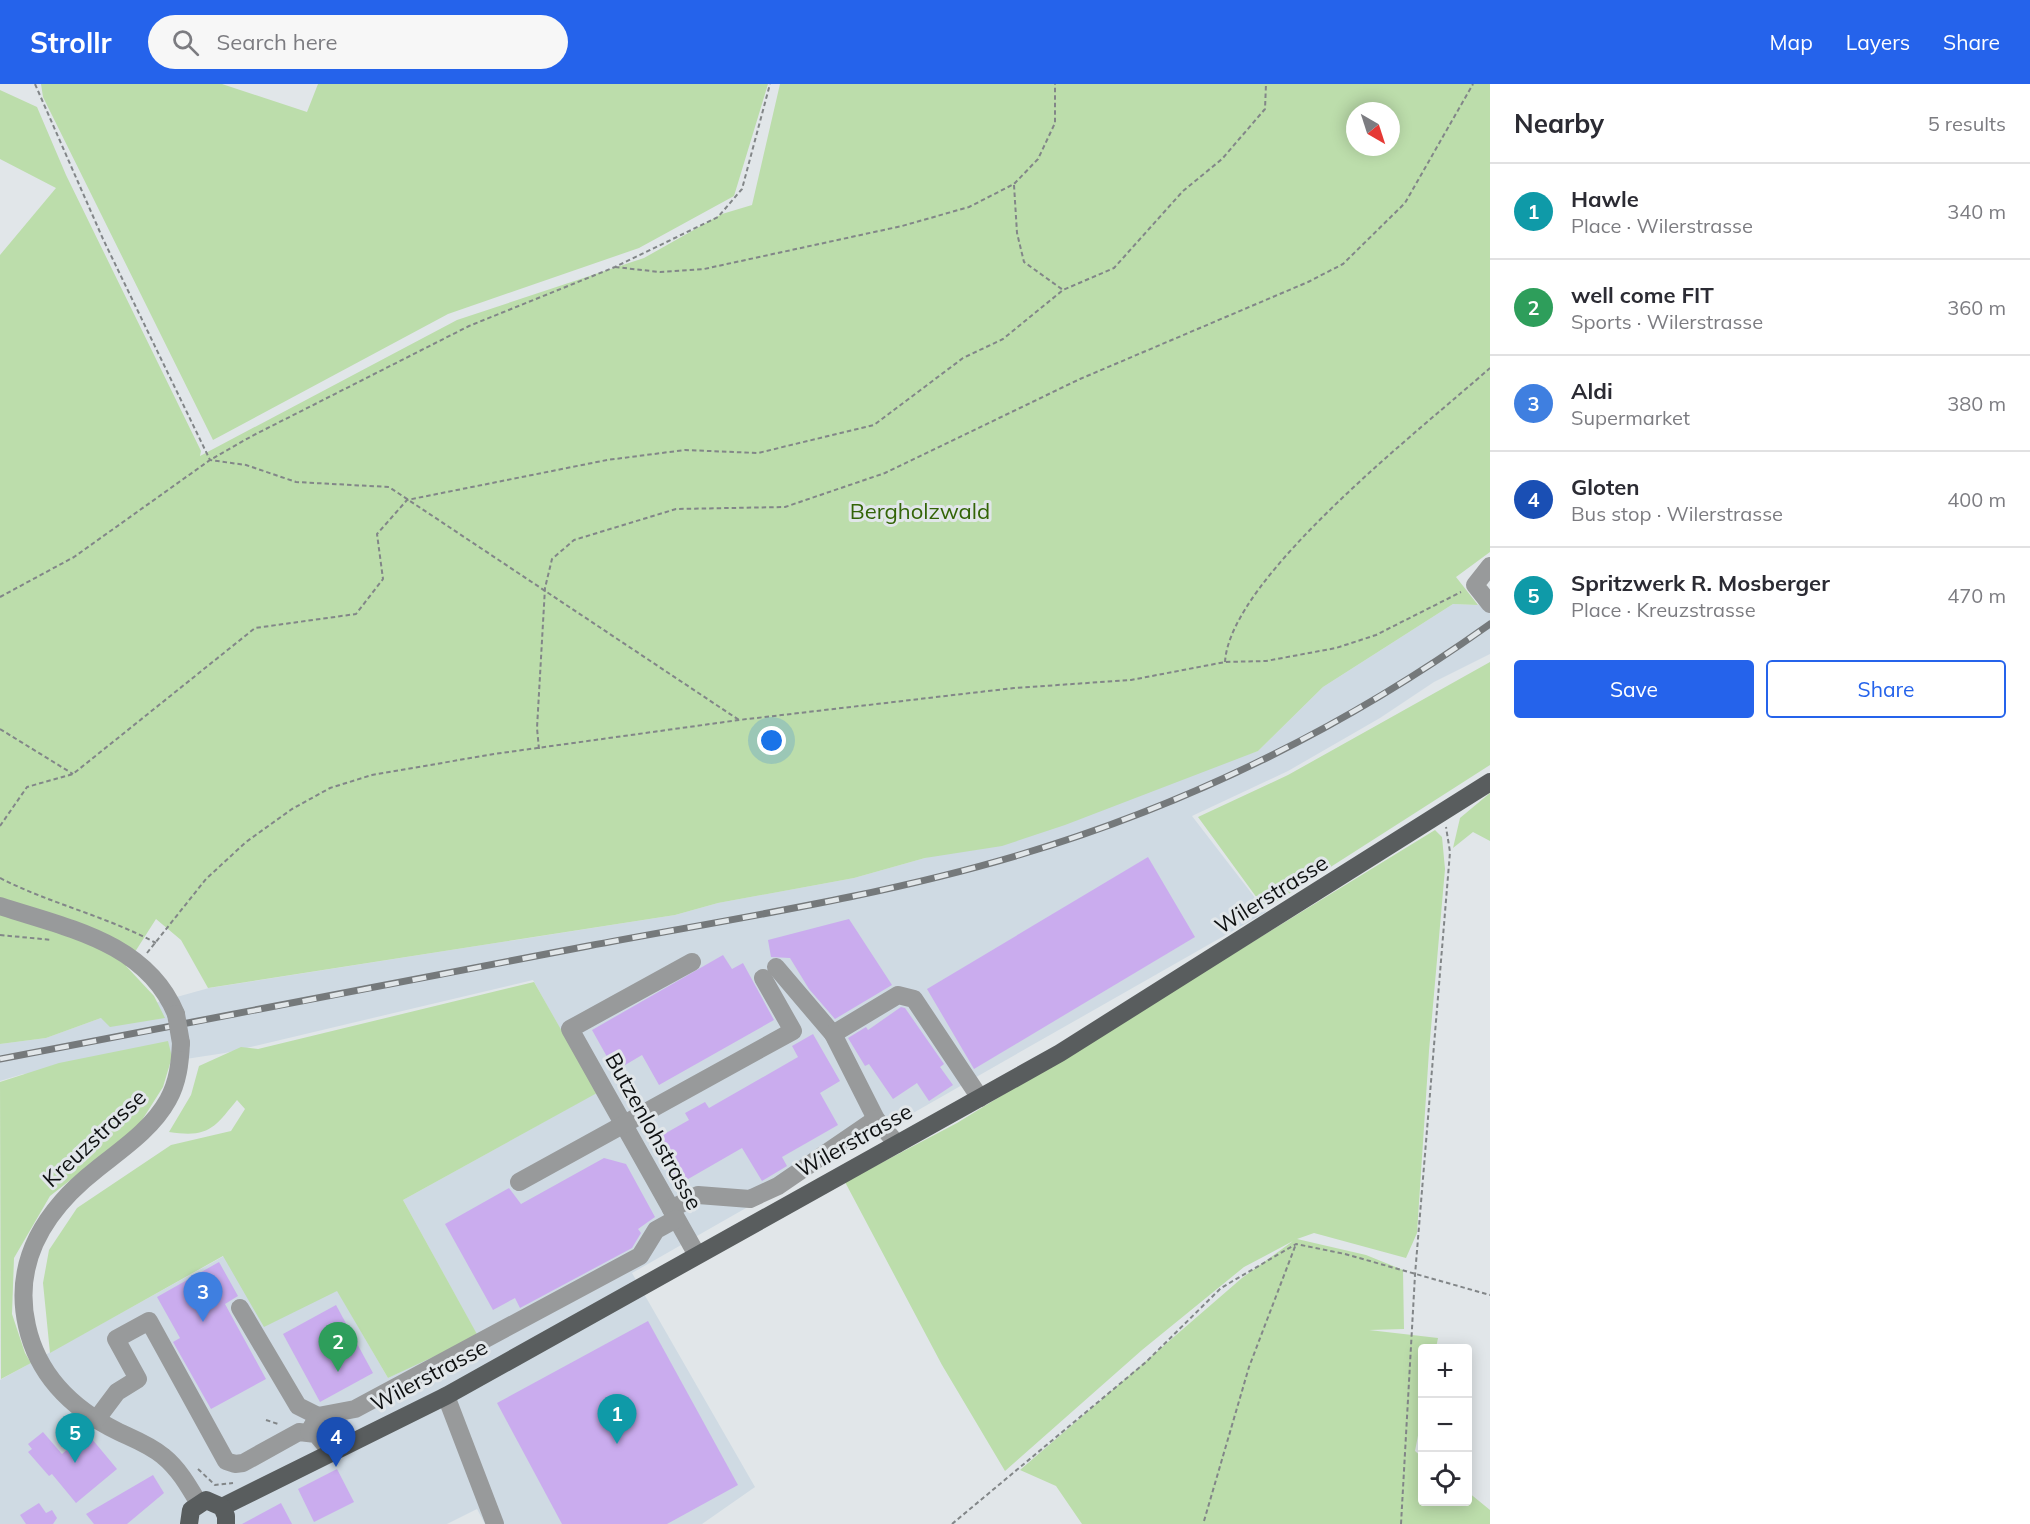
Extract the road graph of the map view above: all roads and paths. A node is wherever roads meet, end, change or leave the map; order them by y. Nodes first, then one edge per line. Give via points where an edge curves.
1 (35, 84) edge
2 (770, 84) edge
3 (1055, 84) edge
4 (1266, 84) edge
5 (1473, 84) edge
6 (1014, 184) junction
7 (615, 267) junction
8 (1063, 290) junction
9 (1490, 368) edge
10 (210, 460) junction
11 (408, 500) junction
12 (1490, 566) edge
13 (1475, 585) junction
14 (545, 588) junction
15 (0, 597) edge
16 (1490, 604) edge
17 (1225, 662) junction
18 (739, 720) junction
19 (0, 729) edge
20 (539, 750) junction
21 (73, 774) junction
22 (1490, 782) edge
23 (1444, 813) junction
24 (0, 826) edge
25 (0, 878) edge
26 (0, 906) edge
27 (0, 935) edge
28 (62, 942) dead end
29 (156, 943) junction
30 (139, 962) junction
31 (692, 962) dead end
32 (833, 1034) junction
33 (980, 1098) junction
34 (876, 1119) junction
35 (623, 1125) junction
36 (897, 1144) junction
37 (519, 1182) dead end
38 (674, 1214) junction
39 (1296, 1244) junction
40 (697, 1255) junction
41 (1414, 1275) junction
42 (1490, 1295) edge
43 (240, 1308) dead end
44 (446, 1396) junction
45 (318, 1416) junction
46 (96, 1420) junction
47 (266, 1420) dead end
48 (278, 1424) dead end
49 (309, 1432) junction
50 (332, 1453) junction
51 (195, 1465) dead end
52 (215, 1485) dead end
53 (198, 1502) junction
54 (224, 1515) edge
55 (1204, 1521) dead end
56 (189, 1524) edge
57 (495, 1524) edge
58 (951, 1524) edge
59 (1401, 1524) edge

1 - 10 path via 103,239
2 - 7 path via 742,189 718,217
3 - 6 path via 1055,123 1038,159
4 - 8 path via 1265,109 1222,159 1183,191 1114,268
5 - 14 path via 1405,203 1343,264 1080,379 885,474 785,507 676,509 574,540 552,559
6 - 7 path via 947,214 704,269 660,272
6 - 8 path via 1017,234 1024,262
7 - 10 path via 469,326
8 - 11 path via 1003,339 963,358 874,425 758,453 685,450 607,460
9 - 17 path via 1302,535 1257,591 1226,647
10 - 11 path via 246,465 296,482 389,487
10 - 15 path via 74,557
11 - 14 path
11 - 21 path via 377,534 383,579 356,614 255,628
12 - 13 street
13 - 16 street
13 - 17 path via 1385,632 1336,648 1266,661
14 - 18 path
14 - 20 path
17 - 18 path via 1131,680 1014,688
18 - 20 path
19 - 21 path
20 - 29 path via 372,775 330,788 246,842 206,879
21 - 24 path via 27,787
22 - 23 main road, Wilerstrasse
23 - 33 main road, Wilerstrasse via 1093,1033
23 - 41 path via 1450,852
25 - 29 path
26 - 30 street, Kreuzstrasse via 84,933
27 - 28 path
29 - 30 path
30 - 46 street, Kreuzstrasse, bridge via 162,987 176,1014 181,1043 175,1085 148,1126 53,1209 29,1257 24,1293 24,1309 36,1353 60,1390
31 - 35 street, Butzenlohstrasse via 570,1029
32 - 33 street via 898,995 914,999
32 - 34 street
32 - 35 street via 770,973 793,1031
33 - 36 main road, Wilerstrasse
34 - 36 street
34 - 38 street via 778,1186 750,1199 698,1195
35 - 37 street
35 - 38 street, Butzenlohstrasse
36 - 40 main road, Wilerstrasse
38 - 40 street, Butzenlohstrasse
38 - 45 street via 656,1230 640,1256 355,1409
39 - 41 path
39 - 55 path via 1249,1366
39 - 58 path via 1221,1288 1146,1362
40 - 44 main road, Wilerstrasse
41 - 42 path
41 - 59 path
43 - 45 street via 298,1406
44 - 50 main road, Wilerstrasse
44 - 57 street
45 - 49 street
46 - 49 street via 117,1392 138,1379 116,1339 149,1321 226,1461 243,1462 299,1432
46 - 53 street, Kreuzstrasse via 162,1455 180,1473
47 - 48 path
49 - 50 street via 316,1434
50 - 54 main road, Wilerstrasse
51 - 52 path
53 - 54 main road via 210,1500
53 - 56 main road via 190,1510

